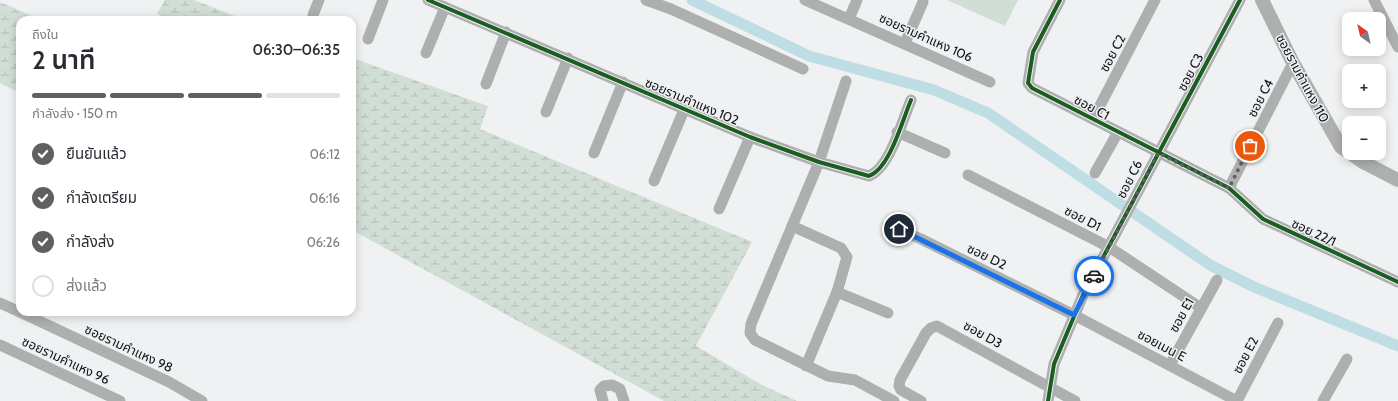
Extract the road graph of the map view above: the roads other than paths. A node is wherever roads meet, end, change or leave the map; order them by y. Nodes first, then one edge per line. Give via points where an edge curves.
1 (319, 0) edge
2 (383, 0) edge
3 (428, 0) edge
4 (646, 0) edge
5 (805, 0) edge
6 (857, 0) edge
7 (1060, 0) edge
8 (1155, 0) edge
9 (1240, 0) edge
10 (1262, 0) edge
11 (1374, 0) edge
12 (924, 2) dead end
13 (445, 7) junction
14 (313, 15) dead end
15 (849, 19) junction
16 (506, 32) junction
17 (368, 39) dead end
18 (905, 43) junction
19 (1398, 47) edge
20 (426, 53) dead end
21 (568, 58) junction
22 (1293, 63) junction
23 (803, 69) dead end
24 (623, 82) junction
25 (846, 82) dead end
26 (990, 82) dead end
27 (486, 84) dead end
28 (911, 100) dead end
29 (684, 110) junction
30 (546, 112) dead end
31 (1093, 119) junction
32 (897, 132) junction
33 (1118, 132) junction
34 (750, 137) junction
35 (594, 153) dead end
36 (945, 153) dead end
37 (1158, 153) junction
38 (819, 162) junction
39 (1095, 173) dead end
40 (968, 175) dead end
41 (1398, 180) edge
42 (654, 181) dead end
43 (1229, 188) junction
44 (719, 209) dead end
45 (888, 225) dead end
46 (792, 226) junction
47 (1109, 247) junction
48 (1217, 280) dead end
49 (1398, 282) edge
50 (837, 292) junction
51 (0, 303) edge
52 (1201, 308) junction
53 (16, 310) edge
54 (888, 313) dead end
55 (1074, 315) junction
56 (29, 316) edge
57 (1278, 323) dead end
58 (0, 345) edge
59 (1346, 359) dead end
60 (1170, 365) junction
61 (806, 366) junction
62 (1050, 388) junction
63 (120, 401) edge
64 (202, 401) edge
65 (603, 401) edge
66 (624, 401) edge
67 (894, 401) edge
68 (921, 401) edge
69 (1048, 401) edge
70 (1075, 401) edge
71 (1237, 401) edge
72 (1323, 401) edge

1 - 14 street
2 - 17 street
3 - 13 street, ซอยรามคําแหง 102
4 - 23 street
5 - 15 street, ซอยรามคําแหง 106
6 - 15 street
7 - 31 street, ซอย C1 via 1033,52 1028,83 1032,88
8 - 31 street, ซอย C2
9 - 37 street, ซอย C3
10 - 22 street, ซอยรามคำแหง 110
11 - 19 street
12 - 18 street
13 - 16 street, ซอยรามคําแหง 102
13 - 20 street
15 - 18 street, ซอยรามคําแหง 106
16 - 21 street, ซอยรามคําแหง 102
16 - 27 street
18 - 26 street, ซอยรามคําแหง 106
21 - 24 street, ซอยรามคําแหง 102
21 - 30 street
22 - 41 street, ซอยรามคำแหง 110 via 1341,147
22 - 43 street, ซอย C4
24 - 29 street, ซอยรามคําแหง 102
24 - 35 street
25 - 38 street
28 - 32 street, ซอยรามคําแหง 102
29 - 34 street, ซอยรามคําแหง 102
29 - 42 street
31 - 33 street, ซอย C1
32 - 36 street
32 - 38 street, ซอยรามคําแหง 102 via 885,162 876,173 869,176
33 - 37 street, ซอย C1
33 - 39 street
34 - 38 street, ซอยรามคําแหง 102
34 - 44 street
37 - 43 street, ซอย C1
37 - 47 street, ซอย C6
38 - 46 street
40 - 47 street, ซอย D1
43 - 49 street, ซอย 22/1 via 1264,220
45 - 55 street, ซอย D2
46 - 50 street via 830,242 846,252 848,257
46 - 61 street via 751,324 750,333 755,340
47 - 52 street, ซอย D1
47 - 55 street, ซอย C6
48 - 52 street, ซอย E1
50 - 54 street
50 - 61 street
51 - 53 street, ซอยรามคําแหง 98
52 - 60 street, ซอย E1
55 - 60 street, ซอยเมน E
55 - 62 street, ซอย C6 via 1054,364
56 - 64 street, ซอยรามคําแหง 98 via 169,382
57 - 71 street, ซอย E2
58 - 63 street, ซอยรามคําแหง 96
59 - 72 street
60 - 71 street, ซอยเมน E
61 - 67 street via 828,376 864,383
62 - 68 street, ซอย D3 via 937,326 926,333 900,380 901,390
62 - 69 street, ซอย C6
62 - 70 street
65 - 66 street via 600,390 604,386 612,385 620,389

